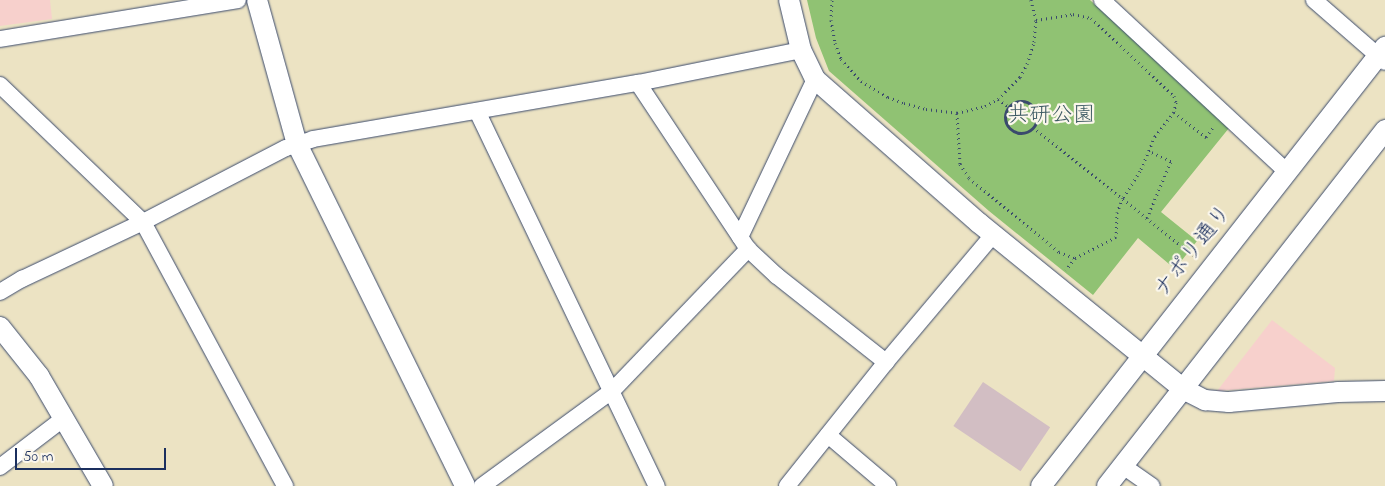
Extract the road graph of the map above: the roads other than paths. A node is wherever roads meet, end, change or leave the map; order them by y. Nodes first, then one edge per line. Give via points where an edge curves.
1 (238, 0) edge
2 (257, 0) edge
3 (789, 0) edge
4 (1102, 0) edge
5 (1314, 0) edge
6 (0, 39) edge
7 (801, 50) junction
8 (1383, 55) edge
9 (815, 79) junction
10 (638, 83) junction
11 (0, 85) edge
12 (478, 111) junction
13 (1385, 130) edge
14 (298, 144) junction
15 (1287, 172) junction
16 (143, 222) junction
17 (993, 235) junction
18 (744, 243) junction
19 (0, 292) edge
20 (0, 327) edge
21 (1143, 356) junction
22 (886, 362) junction
23 (1182, 389) junction
24 (612, 391) junction
25 (1385, 392) edge
26 (64, 418) junction
27 (828, 435) junction
28 (1123, 466) junction
29 (0, 467) edge
30 (103, 486) edge
31 (285, 486) edge
32 (465, 486) edge
33 (482, 486) edge
34 (658, 486) edge
35 (787, 486) edge
36 (888, 486) edge
37 (1041, 486) edge
38 (1107, 486) edge
39 (1152, 486) edge

1 - 6 street
2 - 14 street
3 - 7 street
4 - 15 street
5 - 8 street
7 - 9 street
7 - 10 street
8 - 15 street, ナポリ通り
9 - 17 street
9 - 18 street
10 - 12 street
10 - 18 street
11 - 16 street
12 - 14 street
12 - 24 street
13 - 23 street
14 - 16 street
14 - 32 street
15 - 21 street, ナポリ通り
16 - 19 street
16 - 31 street
17 - 21 street
17 - 22 street
18 - 22 street via 777,276
18 - 24 street
20 - 26 street via 39,376
21 - 23 street
21 - 37 street, ナポリ通り
22 - 27 street
23 - 25 street via 1205,400 1229,402 1338,392
23 - 28 street
24 - 33 street
24 - 34 street
26 - 29 street
26 - 30 street
27 - 35 street
27 - 36 street
28 - 38 street
28 - 39 street

